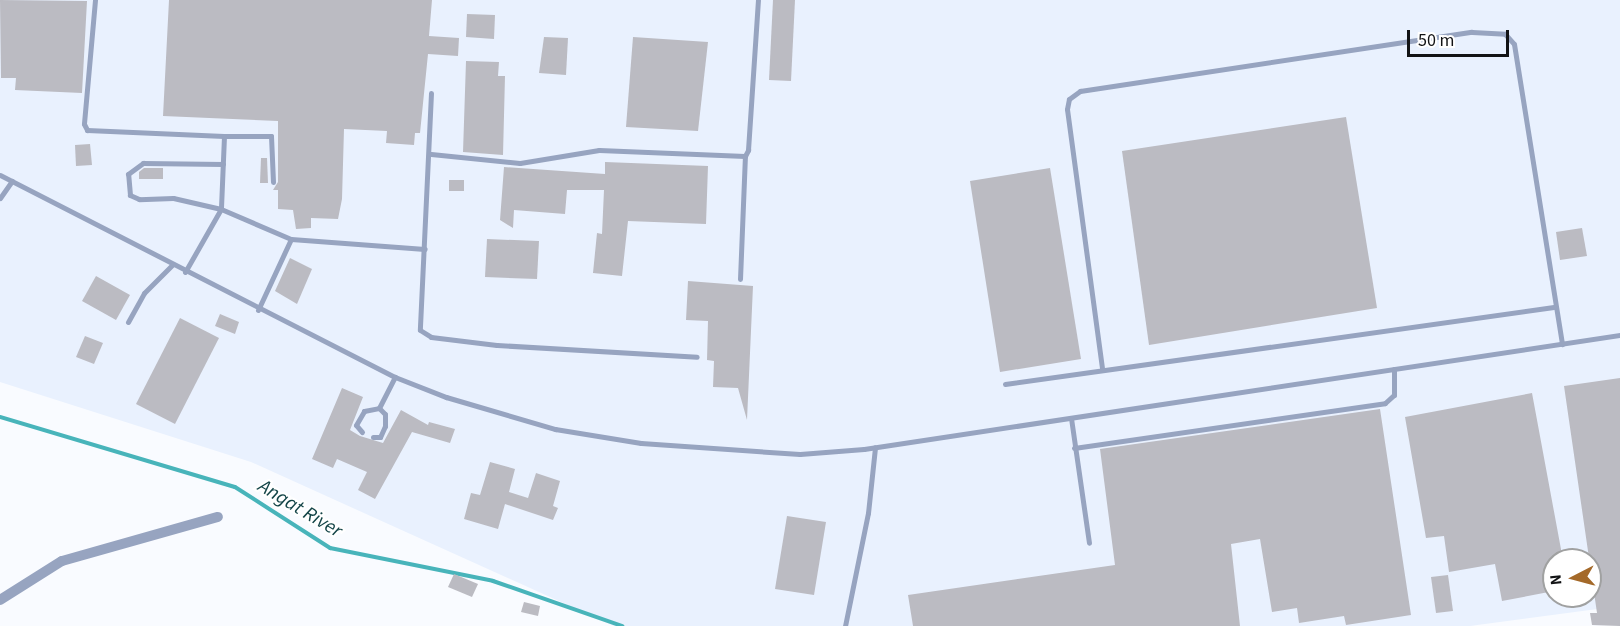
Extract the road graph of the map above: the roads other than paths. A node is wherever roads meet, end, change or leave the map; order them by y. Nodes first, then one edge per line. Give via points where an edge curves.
1 (95, 0) edge
2 (758, 0) edge
3 (431, 93) dead end
4 (225, 136) junction
5 (431, 154) junction
6 (745, 156) junction
7 (223, 164) junction
8 (0, 175) edge
9 (12, 181) junction
10 (273, 182) dead end
11 (0, 198) edge
12 (221, 209) junction
13 (291, 238) junction
14 (425, 249) junction
15 (172, 265) junction
16 (185, 272) junction
17 (740, 279) dead end
18 (1554, 306) junction
19 (258, 310) junction
20 (128, 322) dead end
21 (1620, 335) edge
22 (1562, 344) junction
23 (697, 357) dead end
24 (1102, 368) junction
25 (1394, 369) junction
26 (395, 377) junction
27 (1005, 384) dead end
28 (379, 408) junction
29 (1071, 418) junction
30 (362, 432) dead end
31 (373, 436) dead end
32 (875, 447) junction
33 (1074, 448) junction
34 (218, 517) dead end
35 (1089, 543) dead end
36 (0, 600) edge
37 (845, 626) edge

1 - 4 lane via 84,124 87,130
2 - 6 lane
3 - 5 lane
4 - 7 lane
4 - 10 lane via 271,136
5 - 6 lane via 520,163 599,150
5 - 14 lane
6 - 17 lane
7 - 12 lane
7 - 12 lane via 143,163 128,174 130,195 139,199 173,198
8 - 9 lane
9 - 11 lane
9 - 15 lane
12 - 13 lane
12 - 16 lane
13 - 14 lane
13 - 19 lane
14 - 23 lane via 419,317 420,330 431,337 497,345
15 - 16 lane
15 - 20 lane via 144,293
16 - 19 lane
18 - 22 lane
18 - 24 lane
18 - 24 lane via 1514,44 1506,34 1472,32 1080,91 1069,99 1067,109
19 - 26 lane
21 - 22 lane
22 - 25 lane
24 - 27 lane
25 - 29 lane
25 - 33 lane via 1394,395 1385,403
26 - 28 lane
26 - 32 lane via 446,397 595,438 800,454
28 - 30 lane via 364,411 356,425
28 - 31 lane via 385,414 386,426 380,437
29 - 32 lane
29 - 33 lane
32 - 37 lane via 868,513
33 - 35 lane
34 - 36 street via 62,561

